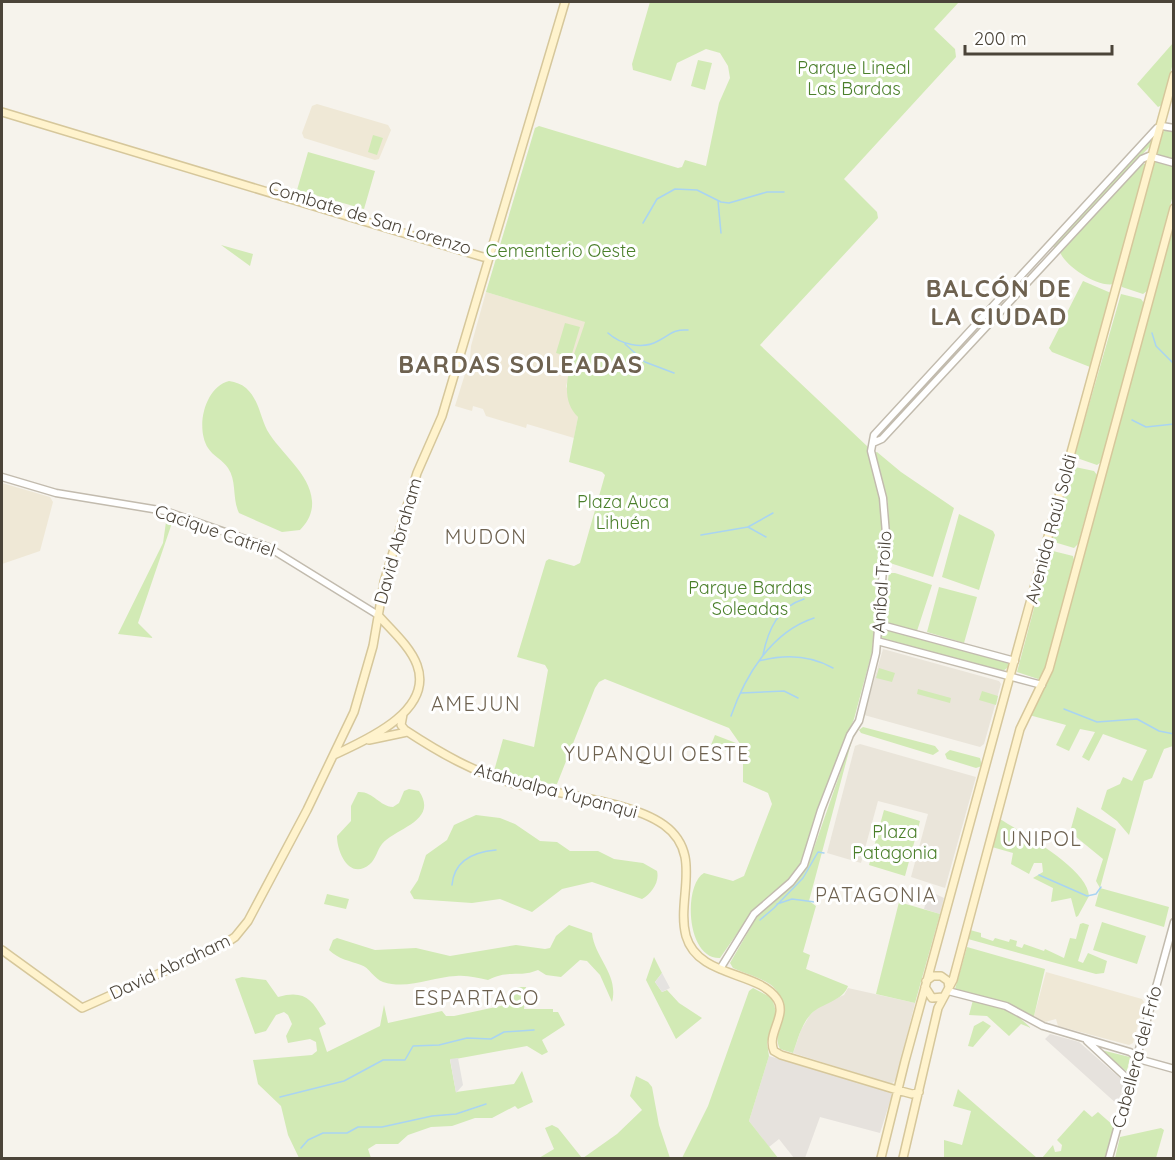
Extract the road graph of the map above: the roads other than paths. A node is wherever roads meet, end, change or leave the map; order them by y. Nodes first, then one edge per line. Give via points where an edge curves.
1 (566, 2) edge
2 (1173, 75) edge
3 (2, 112) edge
4 (1160, 126) junction
5 (1173, 128) edge
6 (1153, 157) junction
7 (1173, 163) edge
8 (1173, 208) edge
9 (489, 256) junction
10 (873, 443) junction
11 (2, 477) edge
12 (378, 615) junction
13 (878, 624) junction
14 (375, 635) junction
15 (396, 636) junction
16 (877, 641) junction
17 (1015, 661) junction
18 (1010, 677) junction
19 (1042, 685) junction
20 (403, 714) junction
21 (407, 732) junction
22 (364, 741) junction
23 (334, 754) junction
24 (1173, 922) edge
25 (2, 950) edge
26 (720, 969) junction
27 (926, 983) junction
28 (947, 992) junction
29 (1084, 1039) junction
30 (1137, 1056) junction
31 (1173, 1069) edge
32 (1130, 1081) junction
33 (897, 1090) junction
34 (919, 1092) junction
35 (881, 1158) edge
36 (903, 1158) edge
37 (1109, 1158) edge

1 - 9 main road, David Abraham
2 - 4 main road, Avenida Raúl Soldi
3 - 9 main road, Combate de San Lorenzo
4 - 5 street
4 - 6 main road, Avenida Raúl Soldi
4 - 10 street via 875,433
6 - 7 street
6 - 10 street via 1139,161 882,439
6 - 17 main road, Avenida Raúl Soldi
8 - 19 main road, Avenida Raúl Soldi
9 - 12 main road, David Abraham via 442,416 414,482
10 - 13 street, Aníbal Troilo via 871,451 886,522
11 - 12 street, Cacique Catriel via 56,493 165,511 268,547
12 - 14 main road, David Abraham
12 - 15 main road
13 - 16 street, Aníbal Troilo
13 - 17 street
14 - 15 main road via 383,632
14 - 23 main road, David Abraham via 359,699
15 - 20 main road via 412,656 419,674 417,691
16 - 18 street
16 - 26 street, Aníbal Troilo via 859,721 821,810 804,865 791,882 754,914
17 - 18 main road, Avenida Raúl Soldi
18 - 19 street
18 - 27 main road, Avenida Raúl Soldi
19 - 28 main road, Avenida Raúl Soldi via 1020,729
20 - 21 main road via 401,724
20 - 22 main road
21 - 22 main road
21 - 26 main road, Atahualpa Yupanqui via 481,774 657,820 679,841 686,862 688,941 701,957
22 - 23 main road
23 - 25 main road, David Abraham via 240,932 223,945 82,1008
24 - 30 street, Cabellera del Frío
26 - 33 main road, Atahualpa Yupanqui via 766,989 778,1000 780,1011 772,1044 776,1053
27 - 28 main road via 930,997
27 - 28 main road via 933,976 941,976 948,981
27 - 33 main road, Avenida Raúl Soldi
28 - 29 street via 1006,1006 1043,1026
28 - 34 main road, Avenida Raúl Soldi via 938,1008
29 - 30 street
29 - 32 street
30 - 31 street
30 - 32 street, Cabellera del Frío
32 - 37 street, Cabellera del Frío
33 - 34 main road
33 - 35 main road, Avenida Raúl Soldi
34 - 36 main road, Avenida Raúl Soldi

